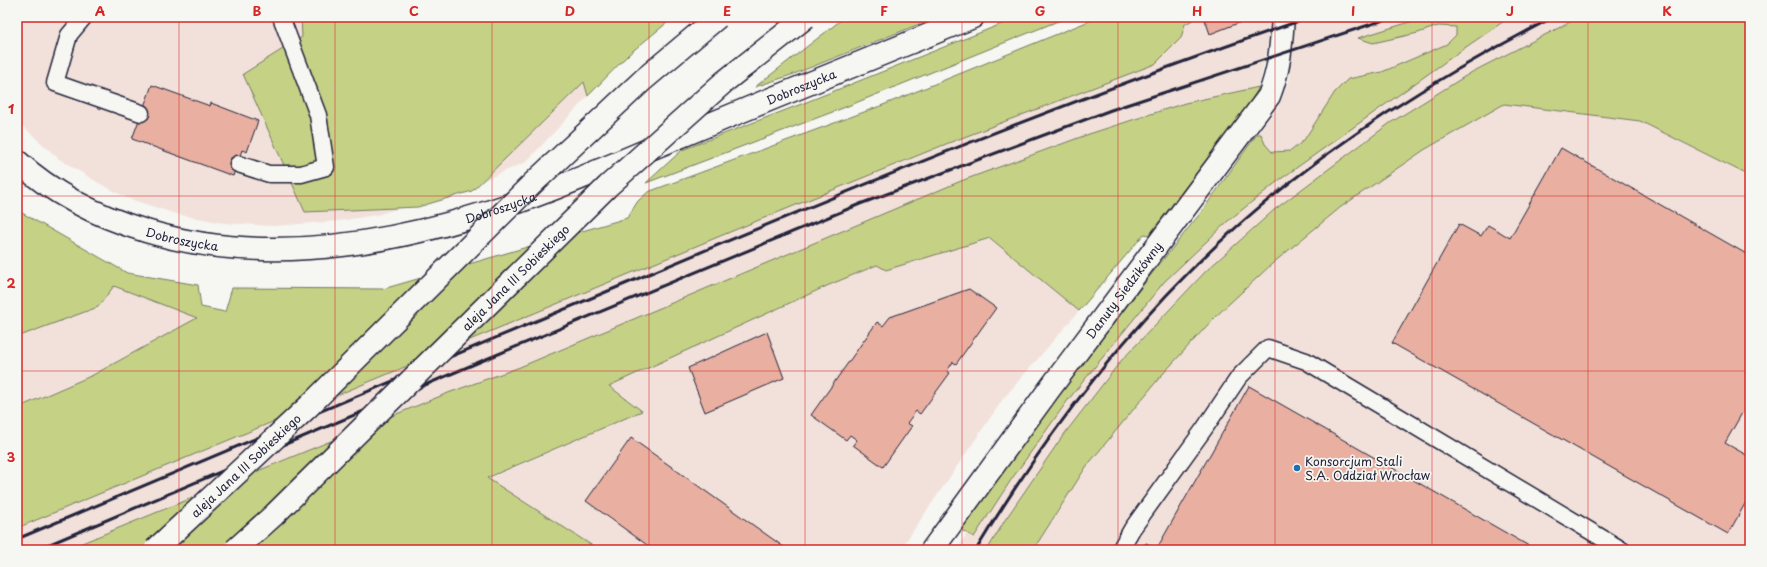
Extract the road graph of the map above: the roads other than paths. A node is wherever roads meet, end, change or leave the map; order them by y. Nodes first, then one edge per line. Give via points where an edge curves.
1 (84, 17) edge
2 (281, 17) edge
3 (718, 17) edge
4 (806, 17) edge
5 (973, 17) edge
6 (1283, 17) edge
7 (141, 113) dead end
8 (17, 161) edge
9 (238, 164) dead end
10 (156, 550) edge
11 (235, 550) edge
12 (932, 550) edge
13 (1120, 550) edge
14 (1622, 550) edge

1 - 7 lane via 69,34 55,83
2 - 9 lane via 318,115 326,167 300,174 269,174
3 - 10 street, aleja Jana III Sobieskiego, bridge via 643,80 532,184 309,406
4 - 11 street, aleja Jana III Sobieskiego, bridge via 724,82 608,186 274,515
5 - 8 street, Dobroszycka via 537,195 450,224 374,240 306,249 269,250 230,248 175,240 123,224 78,204 35,178
6 - 12 street, Danuty Siedzikówny via 1279,65 1269,96
13 - 14 lane via 1132,529 1239,377 1268,348 1306,362

